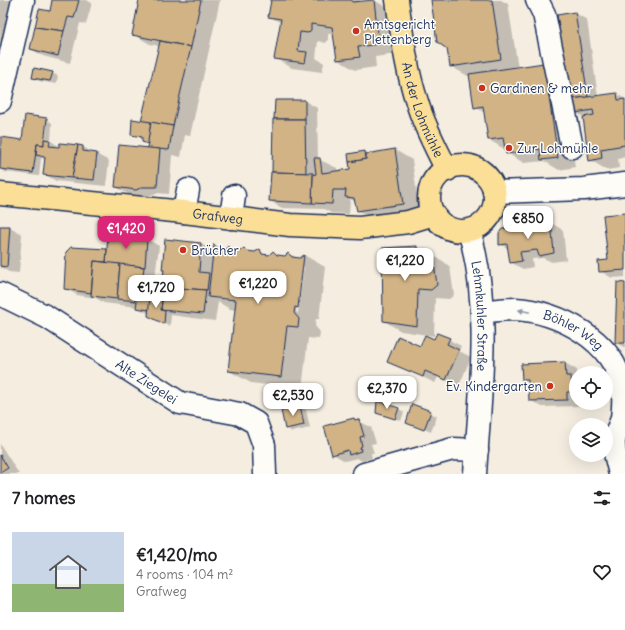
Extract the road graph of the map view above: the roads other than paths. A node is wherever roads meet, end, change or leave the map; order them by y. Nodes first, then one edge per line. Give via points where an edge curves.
1 (23, 0) edge
2 (398, 0) edge
3 (537, 0) edge
4 (0, 101) edge
5 (572, 147) dead end
6 (447, 170) junction
7 (625, 184) edge
8 (188, 190) dead end
9 (494, 192) junction
10 (0, 194) edge
11 (234, 196) dead end
12 (184, 212) junction
13 (434, 214) junction
14 (231, 218) junction
15 (469, 230) junction
16 (0, 294) edge
17 (482, 311) junction
18 (477, 450) junction
19 (265, 474) edge
20 (364, 474) edge
21 (475, 474) edge
22 (620, 474) edge

1 - 4 street
2 - 6 main road, An der Lohmühle via 406,60 417,103
3 - 5 street via 544,14
6 - 9 main road via 461,166 476,169 488,178
6 - 13 main road via 437,178 430,192 430,205
7 - 9 street
8 - 12 street
9 - 15 main road via 494,207 489,216 481,225
10 - 12 main road, Grafweg
11 - 14 street
12 - 14 main road, Grafweg
13 - 14 main road, Grafweg via 408,222 360,228 290,225
13 - 15 main road via 449,228
15 - 17 street, Lehmkuhler Straße via 477,257
16 - 19 street, Alte Ziegelei via 47,317 180,404 240,414 256,423 264,445
17 - 18 street, Lehmkuhler Straße via 482,378
22 -> 17 street, Böhler Weg via 614,443 622,419 622,388 612,360 598,342 580,330 548,316 516,309
18 - 20 street via 453,449
18 - 21 street, Lehmkuhler Straße

